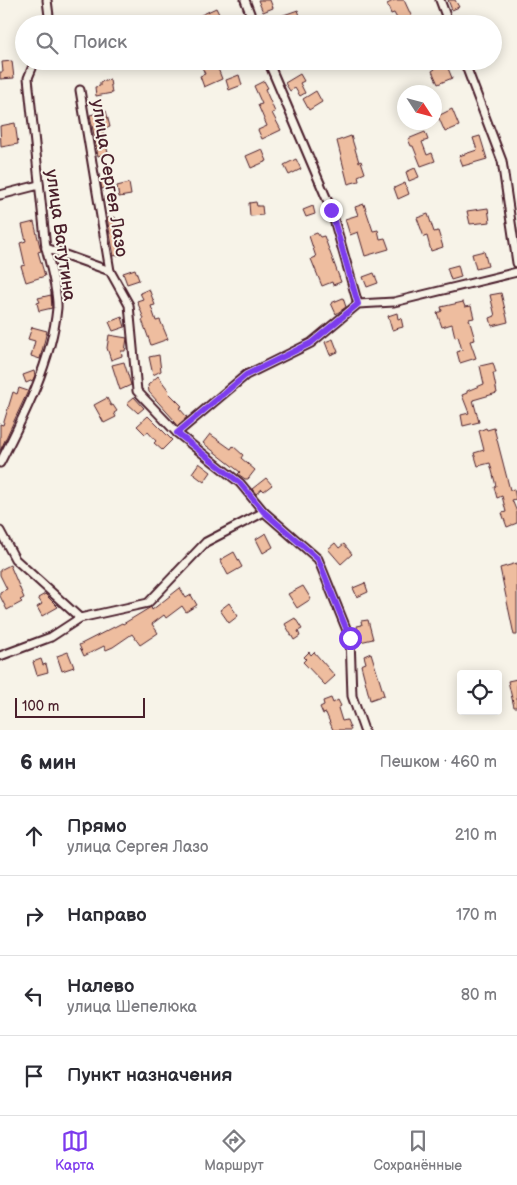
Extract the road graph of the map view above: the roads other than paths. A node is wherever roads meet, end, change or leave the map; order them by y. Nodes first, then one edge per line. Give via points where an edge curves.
1 (47, 0) edge
2 (246, 0) edge
3 (440, 0) edge
4 (49, 15) edge
5 (251, 15) edge
6 (446, 15) edge
7 (31, 70) edge
8 (272, 70) edge
9 (467, 70) edge
10 (80, 90) dead end
11 (39, 185) junction
12 (0, 195) edge
13 (46, 248) junction
14 (517, 263) edge
15 (110, 271) junction
16 (517, 272) edge
17 (358, 304) junction
18 (177, 433) junction
19 (0, 462) edge
20 (264, 512) junction
21 (0, 531) edge
22 (80, 618) junction
23 (0, 656) edge
24 (364, 730) edge

1 - 4 street
2 - 5 street
3 - 6 street
7 - 11 street, улица Ватутина via 28,78
8 - 17 street via 331,210
9 - 14 street via 502,160
10 - 15 street, улица Сергея Лазо
11 - 12 street
11 - 13 street, улица Ватутина
13 - 15 street, улица Сергея Лазо
13 - 19 street, улица Ватутина via 57,306 51,342 14,436
15 - 18 street, улица Сергея Лазо via 128,304 137,391
16 - 17 street via 394,302
17 - 18 street via 311,343 246,375
18 - 20 street, улица Сергея Лазо via 240,483
20 - 22 street via 206,542 148,603
20 - 24 street, улица Сергея Лазо via 318,559 350,638 352,696
21 - 22 street via 15,559
22 - 23 street via 51,637

